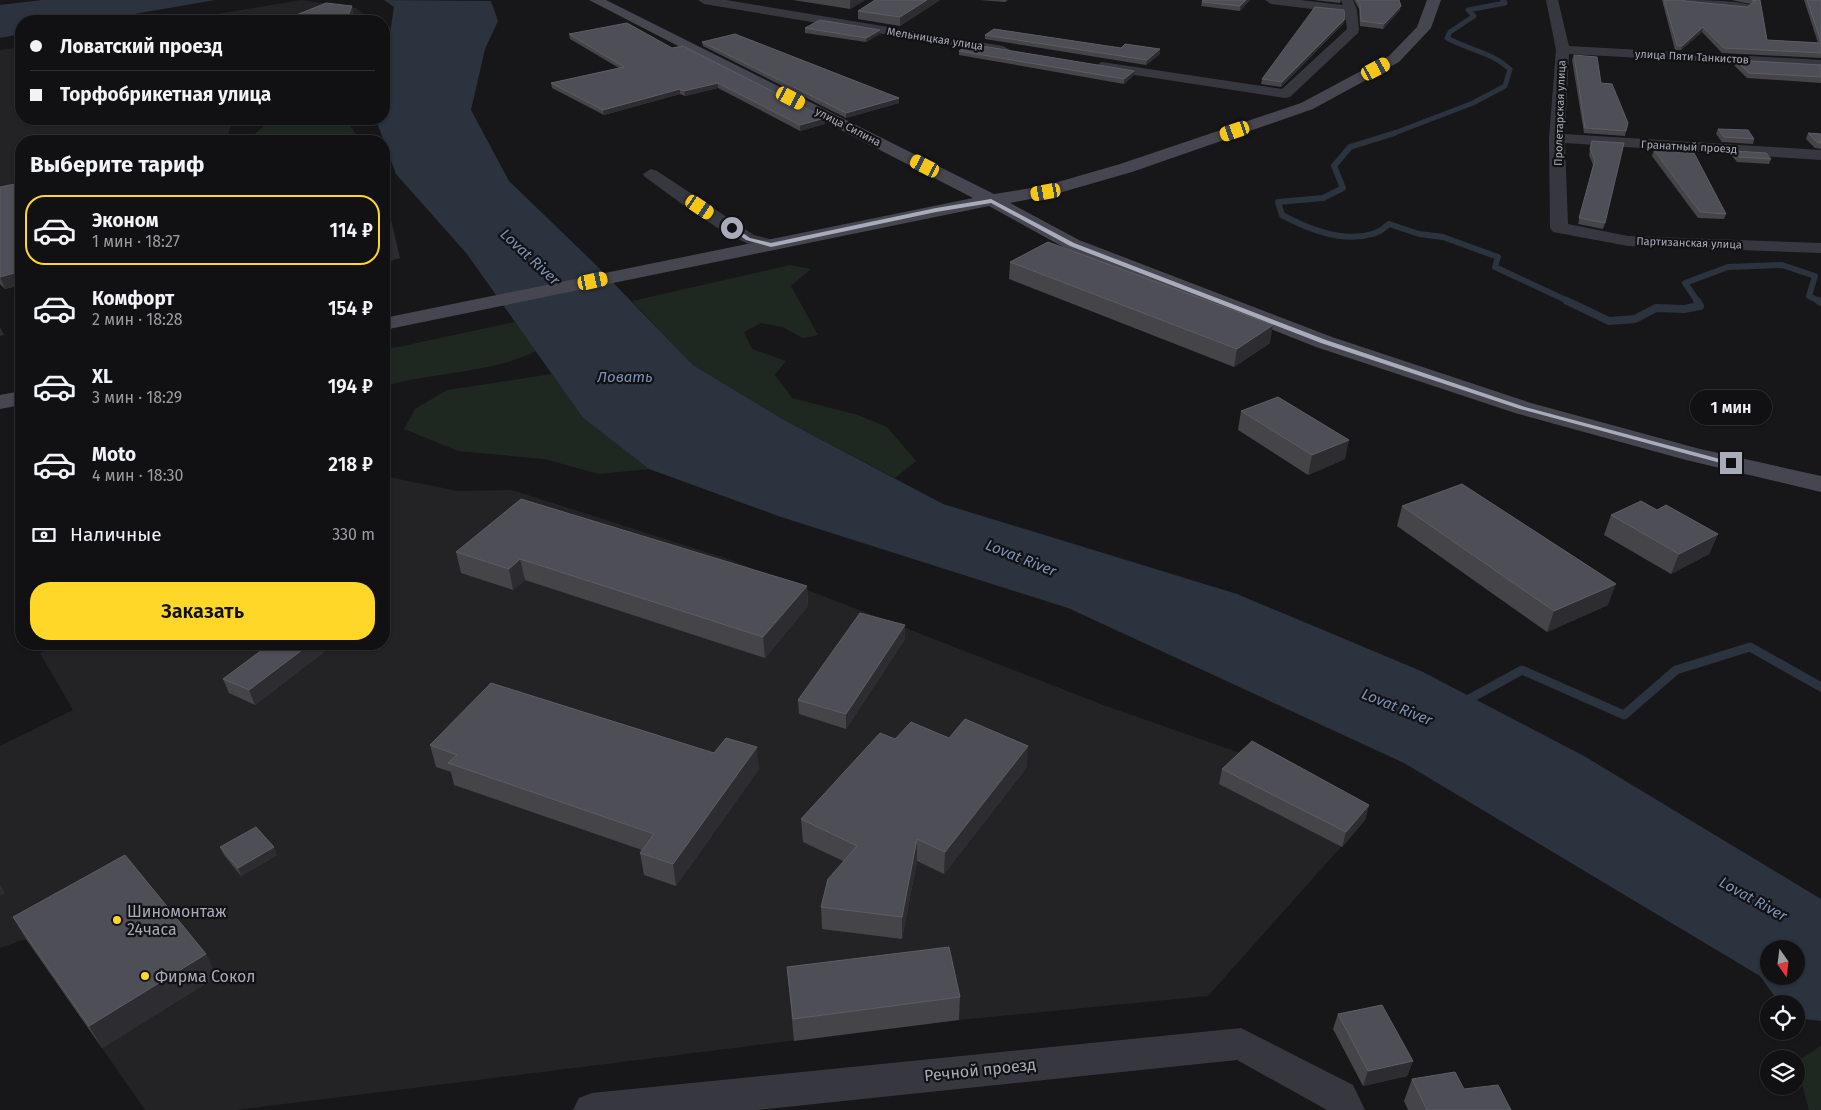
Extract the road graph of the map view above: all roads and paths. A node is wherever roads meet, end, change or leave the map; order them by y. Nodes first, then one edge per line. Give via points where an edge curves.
1 (596, 0) edge
2 (704, 0) edge
3 (1271, 0) edge
4 (1434, 0) edge
5 (1552, 0) edge
6 (1684, 0) edge
7 (1349, 5) edge
8 (1746, 6) edge
9 (855, 14) dead end
10 (839, 23) junction
11 (1563, 50) junction
12 (1017, 52) edge
13 (1084, 63) edge
14 (1821, 64) edge
15 (1557, 138) junction
16 (1821, 154) edge
17 (651, 174) dead end
18 (991, 201) junction
19 (1559, 228) joint
20 (771, 245) junction
21 (1821, 248) edge
22 (390, 323) edge
23 (15, 399) edge
24 (0, 402) edge
25 (1821, 484) edge
26 (592, 1110) edge
27 (1346, 1110) edge

1 - 18 street, улица Силина
2 - 10 street, Мельницкая улица
3 - 7 street
4 - 18 street via 1424,28 1394,60 1307,106 1126,168 1046,192
5 - 11 street, Пролетарская улица
6 - 8 street
7 - 13 street via 1353,30 1285,94
9 - 10 street
10 - 12 street, Мельницкая улица
11 - 14 street, улица Пяти Танкистов
11 - 15 street, Пролетарская улица
15 - 16 street, Гранатный проезд
15 - 19 street, Пролетарская улица
17 - 20 street via 748,239
18 - 20 street
18 - 25 street, улица Силина via 1072,244 1324,342 1523,408 1695,455
19 - 21 street, Партизанская улица via 1628,241
20 - 22 street
23 - 24 street
26 - 27 street, Речной проезд via 1242,1044 1340,1097

